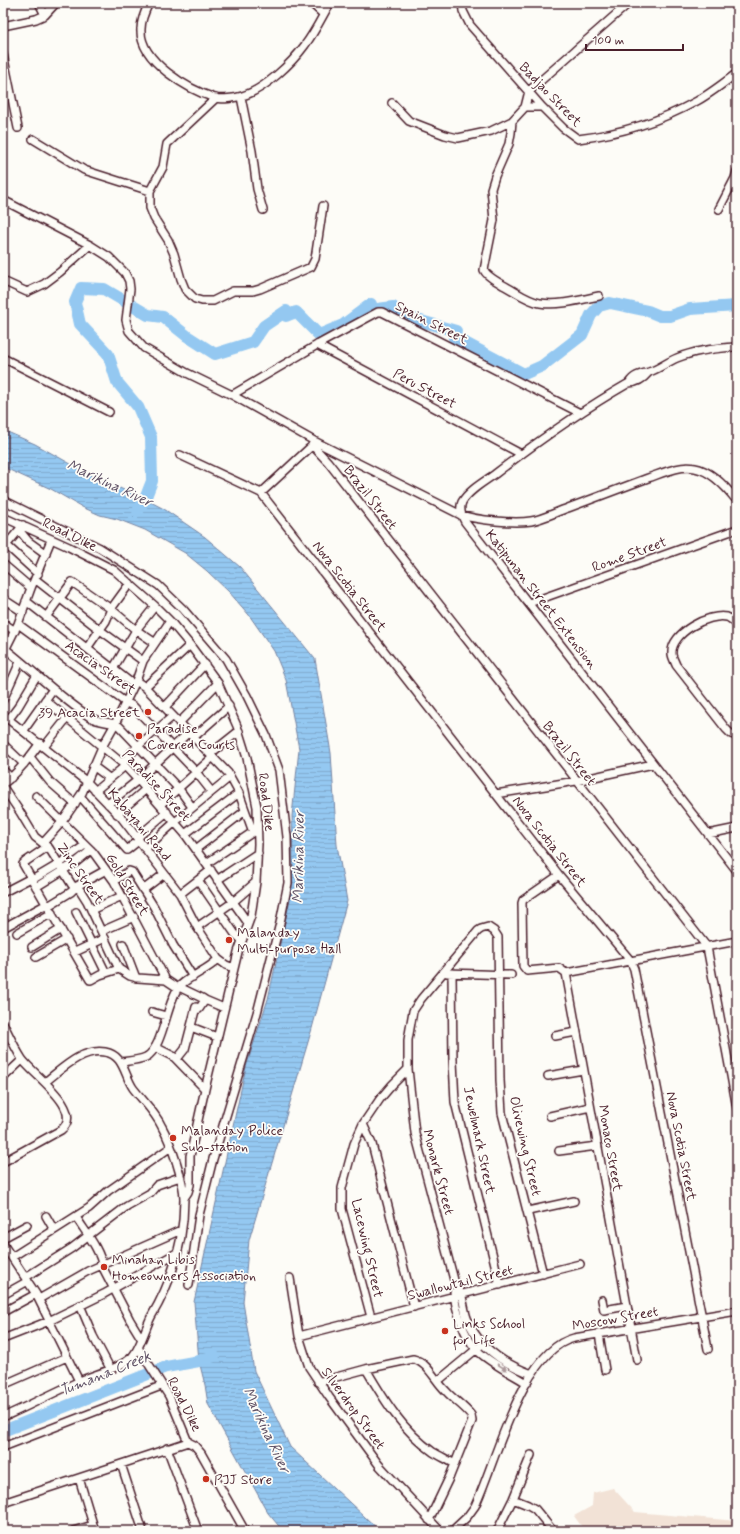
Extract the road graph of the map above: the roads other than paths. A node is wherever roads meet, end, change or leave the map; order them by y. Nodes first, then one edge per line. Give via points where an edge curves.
1 (39, 3) edge
2 (56, 3) edge
3 (149, 3) edge
4 (311, 3) edge
5 (330, 3) edge
6 (462, 3) edge
7 (629, 3) edge
8 (323, 14) junction
9 (45, 15) junction
10 (3, 26) edge
11 (3, 54) edge
12 (737, 73) edge
13 (529, 91) junction
14 (241, 97) junction
15 (216, 98) junction
16 (392, 103) dead end
17 (525, 107) junction
18 (542, 107) junction
19 (512, 121) junction
20 (18, 128) dead end
21 (33, 139) dead end
22 (737, 171) edge
23 (150, 191) junction
24 (3, 200) edge
25 (323, 206) dead end
26 (719, 209) dead end
27 (263, 210) dead end
28 (90, 245) junction
29 (3, 281) edge
30 (599, 296) dead end
31 (317, 345) junction
32 (737, 347) edge
33 (3, 358) edge
34 (232, 395) junction
35 (109, 412) dead end
36 (580, 413) junction
37 (314, 443) junction
38 (521, 454) junction
39 (180, 455) dead end
40 (261, 493) junction
41 (3, 500) edge
42 (737, 501) edge
43 (461, 514) junction
44 (3, 517) edge
45 (21, 528) junction
46 (737, 529) edge
47 (51, 540) junction
48 (4, 545) edge
49 (46, 554) junction
50 (3, 564) edge
51 (36, 577) junction
52 (130, 583) junction
53 (31, 588) junction
54 (3, 599) edge
55 (59, 599) junction
56 (26, 601) junction
57 (529, 603) junction
58 (155, 606) junction
59 (111, 609) junction
60 (22, 612) junction
61 (46, 617) junction
62 (170, 621) junction
63 (3, 623) edge
64 (18, 624) junction
65 (737, 624) edge
66 (100, 630) junction
67 (136, 630) junction
68 (14, 631) junction
69 (154, 642) junction
70 (190, 645) junction
71 (87, 648) junction
72 (125, 648) junction
73 (4, 650) edge
74 (143, 661) junction
75 (20, 662) junction
76 (205, 664) junction
77 (113, 669) junction
78 (37, 675) junction
79 (135, 682) junction
80 (218, 683) junction
81 (145, 687) junction
82 (53, 688) junction
83 (3, 700) edge
84 (45, 700) junction
85 (125, 702) junction
86 (229, 706) junction
87 (165, 707) junction
88 (173, 716) junction
89 (6, 717) edge
90 (67, 718) junction
91 (179, 723) junction
92 (115, 724) junction
93 (24, 730) junction
94 (157, 731) junction
95 (239, 732) junction
96 (190, 735) junction
97 (737, 736) edge
98 (3, 744) edge
99 (42, 745) junction
100 (139, 745) junction
101 (102, 747) junction
102 (172, 747) junction
103 (212, 755) junction
104 (30, 757) junction
105 (154, 763) junction
106 (24, 764) junction
107 (653, 764) junction
108 (123, 765) junction
109 (93, 766) junction
110 (3, 770) edge
111 (196, 772) junction
112 (230, 777) junction
113 (11, 778) junction
114 (110, 778) junction
115 (138, 780) junction
116 (576, 781) junction
117 (87, 782) junction
118 (3, 785) edge
119 (146, 789) junction
120 (179, 789) junction
121 (95, 791) junction
122 (211, 791) junction
123 (238, 793) junction
124 (496, 794) junction
125 (36, 796) dead end
126 (80, 796) junction
127 (75, 804) junction
128 (108, 804) junction
129 (160, 805) junction
130 (192, 808) junction
131 (244, 811) junction
132 (167, 812) junction
133 (118, 814) junction
134 (62, 822) junction
135 (175, 822) junction
136 (737, 828) edge
137 (255, 832) junction
138 (185, 834) junction
139 (708, 834) junction
140 (138, 840) junction
141 (45, 845) junction
142 (88, 847) junction
143 (196, 848) junction
144 (145, 849) junction
145 (258, 853) junction
146 (207, 863) junction
147 (59, 864) junction
148 (63, 870) junction
149 (106, 870) junction
150 (211, 870) junction
151 (737, 871) edge
152 (164, 874) junction
153 (559, 875) junction
154 (32, 879) junction
155 (198, 880) junction
156 (217, 880) junction
157 (114, 881) junction
158 (256, 882) junction
159 (36, 887) junction
160 (76, 888) junction
161 (143, 890) junction
162 (4, 892) edge
163 (180, 894) junction
164 (122, 896) junction
165 (233, 902) junction
166 (47, 905) junction
167 (91, 910) junction
168 (76, 912) dead end
169 (219, 912) junction
170 (52, 913) junction
171 (134, 917) junction
172 (248, 923) junction
173 (197, 927) junction
174 (3, 928) edge
175 (61, 929) junction
176 (17, 933) dead end
177 (103, 934) junction
178 (67, 939) junction
179 (242, 940) junction
180 (737, 941) edge
181 (92, 944) junction
182 (123, 944) dead end
183 (32, 947) dead end
184 (707, 947) junction
185 (75, 952) junction
186 (36, 957) dead end
187 (218, 959) junction
188 (630, 960) junction
189 (234, 968) junction
190 (119, 969) junction
191 (106, 973) junction
192 (448, 973) junction
193 (566, 973) junction
194 (498, 975) junction
195 (511, 975) dead end
196 (193, 977) junction
197 (136, 978) junction
198 (166, 980) junction
199 (179, 987) junction
200 (205, 1000) junction
201 (224, 1008) junction
202 (152, 1012) dead end
203 (166, 1016) junction
204 (3, 1023) edge
205 (191, 1027) junction
206 (576, 1032) junction
207 (555, 1036) dead end
208 (217, 1037) junction
209 (155, 1047) junction
210 (177, 1059) junction
211 (22, 1060) junction
212 (122, 1062) junction
213 (408, 1069) junction
214 (583, 1070) junction
215 (548, 1076) dead end
216 (3, 1078) edge
217 (45, 1082) junction
218 (204, 1089) junction
219 (590, 1107) junction
220 (737, 1108) edge
221 (550, 1116) dead end
222 (363, 1124) junction
223 (597, 1146) junction
224 (171, 1147) junction
225 (559, 1151) dead end
226 (3, 1162) edge
227 (180, 1177) junction
228 (184, 1198) junction
229 (574, 1200) dead end
230 (528, 1211) junction
231 (46, 1216) dead end
232 (76, 1217) junction
233 (27, 1225) dead end
234 (54, 1230) junction
235 (181, 1230) junction
236 (88, 1236) junction
237 (3, 1238) edge
238 (3, 1244) edge
239 (178, 1252) junction
240 (12, 1257) junction
241 (103, 1264) junction
242 (580, 1264) dead end
243 (543, 1274) junction
244 (290, 1278) dead end
245 (27, 1279) junction
246 (189, 1285) dead end
247 (500, 1285) junction
248 (114, 1288) junction
249 (3, 1295) edge
250 (458, 1295) junction
251 (38, 1296) junction
252 (602, 1300) dead end
253 (80, 1305) junction
254 (627, 1306) junction
255 (414, 1307) junction
256 (737, 1311) edge
257 (3, 1312) edge
258 (371, 1317) junction
259 (702, 1317) junction
260 (49, 1321) junction
261 (466, 1326) junction
262 (631, 1329) junction
263 (599, 1334) junction
264 (299, 1336) junction
265 (141, 1338) junction
266 (3, 1339) edge
267 (482, 1344) junction
268 (138, 1349) junction
269 (476, 1349) junction
270 (708, 1349) dead end
271 (67, 1357) junction
272 (637, 1360) dead end
273 (110, 1368) junction
274 (366, 1369) junction
275 (605, 1370) dead end
276 (532, 1374) junction
277 (79, 1381) junction
278 (438, 1381) junction
279 (160, 1382) junction
280 (318, 1382) junction
281 (528, 1383) junction
282 (3, 1385) edge
283 (3, 1417) edge
284 (188, 1442) junction
285 (3, 1447) edge
286 (168, 1448) junction
287 (531, 1455) dead end
288 (121, 1464) junction
289 (455, 1464) junction
290 (79, 1478) junction
291 (513, 1499) junction
292 (3, 1503) edge
293 (429, 1520) junction
294 (94, 1528) edge
295 (73, 1531) edge
296 (143, 1531) edge
297 (198, 1531) edge
298 (246, 1531) edge
299 (440, 1531) edge
300 (452, 1531) edge
301 (497, 1531) edge
302 (553, 1531) edge

1 - 9 street
2 - 9 street
3 - 15 street via 140,30 147,51 168,73 183,84
4 - 8 street
5 - 8 street
6 - 13 street, Badjao Street via 470,25
7 - 13 street
8 - 14 street via 305,45 279,72 263,86
9 - 10 street via 27,22
11 - 20 street
12 - 18 street, Badjao Street via 698,101 676,112 639,125 590,137 578,139
13 - 17 street
13 - 18 street, Badjao Street
14 - 15 street
14 - 27 street
15 - 23 street via 167,144 162,167
16 - 19 street via 409,121 458,138 491,130
17 - 18 street
17 - 19 street
19 - 30 street via 509,144 491,189 494,220 485,273 522,296 539,303 555,304
21 - 23 street via 84,170
22 - 26 street
23 - 25 street via 150,208 168,240 185,289 202,301 213,301 233,292 260,289 311,267 315,259
24 - 28 street
28 - 29 street via 44,284 27,292
28 - 34 street via 109,257 125,273 130,289 126,320 129,331 144,348
31 - 34 street, Spain Street
31 - 36 street, Spain Street via 378,312 386,312
31 - 38 street, Peru Street
32 - 36 street via 689,353 649,372 642,372 629,383
33 - 35 street
34 - 37 street
36 - 38 street
37 - 40 street
37 - 43 street
37 - 116 street, Brazil Street
38 - 43 street via 466,497 461,506
39 - 40 street, Nova Scotia Street
40 - 124 street, Nova Scotia Street
41 - 246 street via 100,548 158,585 183,609 226,659 263,728 279,770 287,837 288,883 257,1013 215,1152 199,1215
42 - 43 street via 730,491 706,472 696,468 685,468 674,469 531,521 479,519
43 - 57 street, Katipunan Street Extension
44 - 45 street, Road Dike
45 - 47 street, Road Dike
45 - 48 street
45 - 49 street via 28,541
46 - 57 street, Rome Street
47 - 49 street
47 - 52 street, Road Dike via 98,561
48 - 51 street
49 - 51 street
50 - 53 street
51 - 53 street
51 - 55 street
52 - 58 street, Road Dike
52 - 59 street
53 - 56 street
54 - 60 street
55 - 59 street via 72,582
55 - 61 street
55 - 66 street
56 - 60 street
56 - 61 street
57 - 107 street, Katipunan Street Extension
58 - 62 street, Road Dike
58 - 67 street
59 - 66 street
59 - 67 street
60 - 64 street
61 - 71 street
62 - 69 street
62 - 70 street, Road Dike
63 - 68 street
64 - 68 street
64 - 85 street, Acacia Street
65 - 97 street via 728,618 719,617 692,626 681,633 672,653 676,665 726,729
66 - 71 street
66 - 72 street
67 - 69 street
67 - 72 street
68 - 73 street
69 - 74 street
70 - 76 street, Road Dike
70 - 81 street
71 - 77 street
72 - 74 street
72 - 77 street
73 - 75 street
74 - 79 street
75 - 78 street
75 - 83 street
76 - 80 street, Road Dike
76 - 87 street
77 - 79 street via 130,682
78 - 82 street
78 - 89 street via 18,707
79 - 81 street
79 - 85 street
80 - 86 street, Road Dike
80 - 91 street
81 - 87 street
82 - 84 street
82 - 92 street via 90,718
84 - 90 street, Paradise Street
84 - 93 street
85 - 92 street
85 - 94 street, Acacia Street via 133,706
86 - 95 street, Road Dike
86 - 96 street
87 - 88 street
88 - 91 street
88 - 94 street
89 - 93 street, Kabayani Road
90 - 99 street
90 - 101 street, Paradise Street
91 - 96 street
92 - 100 street
92 - 101 street
93 - 99 street, Kabayani Road
94 - 100 street
94 - 102 street, Acacia Street
95 - 103 street
95 - 137 street, Road Dike via 248,758 257,807
96 - 102 street
96 - 103 street
98 - 106 street
99 - 104 street
99 - 117 street, Kabayani Road
100 - 105 street
100 - 108 street
101 - 108 street, Paradise Street
101 - 109 street
102 - 105 street
102 - 111 street, Acacia Street
103 - 111 street
103 - 112 street
104 - 106 street
104 - 127 street via 50,782
105 - 115 street
105 - 120 street
106 - 113 street
107 - 116 street
107 - 139 street, Katipunan Street Extension
108 - 114 street
108 - 115 street, Paradise Street
109 - 114 street
109 - 117 street
110 - 113 street
111 - 120 street
111 - 122 street, Acacia Street
112 - 122 street
112 - 123 street
113 - 118 street
114 - 121 street
115 - 119 street, Paradise Street
115 - 128 street
116 - 124 street
116 - 184 street, Brazil Street
117 - 121 street, Kabayani Road
117 - 126 street
118 - 141 street, Zinc Street via 34,838
119 - 129 street, Paradise Street
119 - 133 street
120 - 129 street
120 - 130 street
121 - 128 street, Kabayani Road
122 - 130 street
123 - 131 street
123 - 138 street
124 - 153 street, Nova Scotia Street
125 - 134 street, Gold Street
126 - 127 street
126 - 140 street via 126,849 129,850
127 - 134 street
128 - 133 street, Kabayani Road
129 - 132 street, Paradise Street
130 - 135 street
131 - 137 street
131 - 143 street
132 - 135 street, Paradise Street
132 - 140 street via 140,835
133 - 140 street, Kabayani Road
134 - 141 street
134 - 142 street, Gold Street
135 - 138 street, Paradise Street
135 - 144 street
136 - 139 street
137 - 145 street, Road Dike
137 - 146 street
138 - 143 street, Paradise Street
139 - 151 street, Katipunan Street Extension
140 - 144 street, Kabayani Road
141 - 147 street, Zinc Street
141 - 154 street via 24,863
142 - 147 street
142 - 148 street via 75,863
142 - 149 street, Gold Street
143 - 146 street, Paradise Street
144 - 152 street, Kabayani Road
145 - 156 street
145 - 158 street, Road Dike
146 - 150 street, Paradise Street
147 - 148 street, Zinc Street
147 - 154 street
148 - 159 street
148 - 160 street, Zinc Street
149 - 157 street, Gold Street
149 - 160 street
150 - 155 street
150 - 156 street, Paradise Street
152 - 161 street
152 - 163 street, Kabayani Road
153 - 188 street, Nova Scotia Street
153 - 193 street via 523,900 523,966 527,971 559,968
154 - 159 street
154 - 162 street
155 - 163 street
155 - 169 street
156 - 165 street, Paradise Street
157 - 161 street via 131,871
157 - 164 street, Gold Street
158 - 165 street
158 - 172 street, Road Dike
159 - 166 street
160 - 166 street
160 - 167 street, Zinc Street via 80,890
161 - 196 street via 172,945
163 - 173 street, Kabayani Road
164 - 167 street
164 - 171 street, Gold Street
165 - 169 street
165 - 172 street, Paradise Street
166 - 170 street
166 - 174 street
167 - 177 street, Zinc Street
168 - 181 street
169 - 173 street
169 - 179 street
170 - 175 street
170 - 176 street
171 - 177 street
171 - 198 street, Gold Street
172 - 179 street, Road Dike
173 - 187 street, Kabayani Road
175 - 178 street
175 - 183 street
177 - 181 street
177 - 190 street, Zinc Street
178 - 185 street
178 - 186 street
179 - 189 street, Road Dike
180 - 184 street
181 - 185 street
181 - 191 street
182 - 197 street
184 - 188 street
184 - 220 street, Brazil Street
185 - 191 street via 90,980
187 - 189 street, Kabayani Road
187 - 196 street
188 - 193 street
188 - 259 street, Nova Scotia Street via 634,969
189 - 201 street, Road Dike
190 - 191 street
190 - 197 street
192 - 194 street
192 - 194 street via 478,931 488,927 498,937
192 - 213 street via 421,999 413,1011 408,1040
192 - 247 street, Jewelmark Street via 455,1102
193 - 206 street, Monaco Street
194 - 195 street
194 - 230 street, Olivewing Street via 502,1113
196 - 199 street
197 - 198 street
198 - 199 street
199 - 200 street
199 - 203 street
200 - 201 street
200 - 205 street via 199,1008 196,1007
201 - 208 street, Road Dike
202 - 203 street
203 - 209 street
204 - 211 street
205 - 208 street
205 - 210 street via 185,1049
206 - 207 street
206 - 214 street, Monaco Street
208 - 218 street, Road Dike
209 - 210 street via 169,1052
209 - 212 street via 146,1057
210 - 218 street
211 - 216 street
211 - 217 street
212 - 217 street via 108,1052 90,1052
212 - 224 street via 131,1084 159,1121
213 - 222 street, Lacewing Street via 380,1098
213 - 250 street, Monark Street via 415,1133
214 - 215 street
214 - 219 street, Monaco Street
217 - 226 street via 65,1107 68,1119 66,1125
218 - 228 street, Road Dike via 190,1156 190,1185
219 - 221 street
219 - 223 street, Monaco Street
222 - 255 street via 372,1144
222 - 258 street, Lacewing Street via 354,1144 342,1188 342,1208
223 - 225 street
223 - 254 street, Monaco Street
224 - 227 street
224 - 232 street
227 - 228 street
227 - 236 street via 157,1185 150,1193 127,1206
228 - 235 street
229 - 230 street
230 - 243 street, Olivewing Street
231 - 234 street
232 - 234 street
232 - 236 street
233 - 237 street
234 - 240 street
235 - 239 street
235 - 241 street
236 - 241 street
236 - 245 street
238 - 240 street
239 - 248 street
239 - 265 street via 173,1273
240 - 245 street
241 - 248 street
241 - 251 street
242 - 243 street, Swallowtail Street
243 - 247 street, Swallowtail Street
244 - 264 street, Silverdrop Street
245 - 249 street
245 - 251 street
247 - 250 street, Swallowtail Street
248 - 253 street
248 - 265 street
250 - 255 street, Swallowtail Street
250 - 261 street, Monark Street
251 - 257 street
251 - 260 street
252 - 254 street via 604,1310
253 - 260 street
253 - 273 street
254 - 262 street, Monaco Street
255 - 258 street, Swallowtail Street
256 - 259 street, Moscow Street
258 - 264 street, Swallowtail Street
259 - 262 street, Moscow Street
259 - 270 street, Nova Scotia Street
260 - 266 street
260 - 271 street
261 - 267 street, Monark Street
261 - 269 street, Monark Street
262 - 263 street, Moscow Street
262 - 272 street, Monaco Street
263 - 275 street
263 - 276 street, Moscow Street via 560,1342 546,1354
264 - 280 street, Silverdrop Street via 309,1367
265 - 268 street
267 - 269 street
267 - 276 street, Monark Street via 491,1353 516,1368
268 - 273 street via 131,1358
268 - 279 street, Road Dike
269 - 278 street
269 -> 281 street, Monark Street
271 - 277 street
271 - 282 street
273 - 277 street
274 - 278 street via 413,1359 421,1362
274 - 280 street
274 - 289 street via 401,1422 433,1452
276 - 281 street, Moscow Street
277 - 283 street
278 - 289 street via 471,1415 472,1421
279 - 284 street, Road Dike via 169,1396
279 - 285 street
280 - 293 street, Silverdrop Street via 379,1465
281 - 300 street, Moscow Street via 504,1432 478,1500 462,1523
284 - 286 street
284 - 298 street, Road Dike via 201,1453
286 - 288 street
286 - 297 street
287 - 291 street
288 - 290 street
288 - 296 street
289 - 293 street
290 - 292 street
290 - 294 street
291 - 301 street
291 - 302 street via 534,1509
293 - 299 street, Silverdrop Street
294 - 295 street

